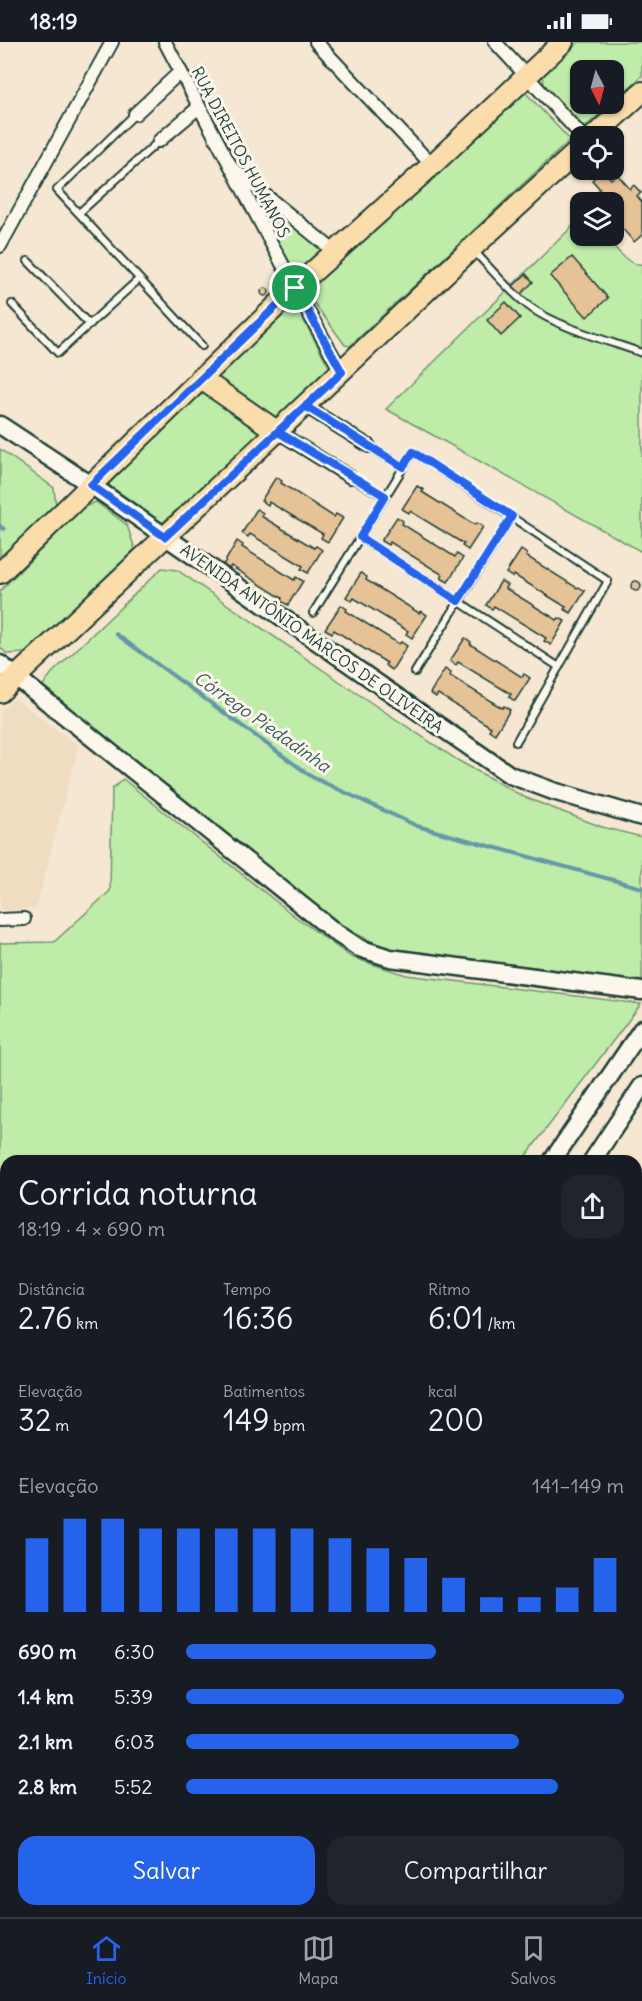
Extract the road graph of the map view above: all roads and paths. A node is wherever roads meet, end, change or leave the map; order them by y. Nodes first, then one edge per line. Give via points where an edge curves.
1 (112, 42) edge
2 (165, 42) edge
3 (316, 42) edge
4 (495, 42) edge
5 (563, 42) edge
6 (180, 72) junction
7 (527, 76) junction
8 (642, 92) edge
9 (199, 107) junction
10 (135, 114) joint
11 (573, 126) edge
12 (605, 126) edge
13 (159, 141) joint
14 (570, 158) edge
15 (432, 165) junction
16 (229, 166) junction
17 (79, 213) junction
18 (0, 246) edge
19 (472, 248) junction
20 (334, 252) junction
21 (28, 261) dead end
22 (140, 279) junction
23 (295, 288) junction
24 (12, 304) dead end
25 (90, 325) junction
26 (202, 346) dead end
27 (642, 353) edge
28 (342, 372) junction
29 (201, 378) junction
30 (305, 406) junction
31 (0, 425) edge
32 (278, 432) junction
33 (369, 446) joint
34 (403, 467) junction
35 (350, 477) joint
36 (91, 485) junction
37 (385, 496) junction
38 (512, 516) junction
39 (165, 537) junction
40 (360, 537) junction
41 (0, 573) edge
42 (458, 601) junction
43 (313, 613) dead end
44 (0, 664) edge
45 (559, 667) junction
46 (415, 672) dead end
47 (16, 676) junction
48 (0, 692) edge
49 (516, 742) dead end
50 (642, 817) edge
51 (24, 919) dead end
52 (0, 920) edge
53 (642, 991) edge
54 (642, 1029) edge
55 (642, 1086) edge
56 (556, 1155) edge
57 (596, 1155) edge

1 - 18 street
2 - 6 street, RUA DIREITOS HUMANOS
3 - 15 street
4 - 7 street
5 - 7 main road
6 - 9 street, RUA DIREITOS HUMANOS
6 - 10 street
7 - 11 street
7 - 15 main road
8 - 12 main road
9 - 13 street
9 - 16 street, RUA DIREITOS HUMANOS
10 - 17 lane via 57,190
13 - 17 lane
14 - 19 main road
15 - 20 main road
16 - 20 street
16 - 23 street, RUA DIREITOS HUMANOS
17 - 22 lane
19 - 27 lane via 531,308 554,321
19 - 28 main road
20 - 23 main road
21 - 25 lane
22 - 25 lane
22 - 26 lane
23 - 28 street, RUA DIREITOS HUMANOS
23 - 29 main road
24 - 25 lane via 58,353
28 - 30 main road
29 - 32 main road
29 - 36 main road
30 - 32 main road
30 - 33 street
31 - 36 main road, AVENIDA ANTÔNIO MARCOS DE OLIVEIRA
32 - 35 street
32 - 39 main road
33 - 34 lane
34 - 37 lane
34 - 38 lane via 413,452
35 - 37 lane
36 - 39 main road, AVENIDA ANTÔNIO MARCOS DE OLIVEIRA
36 - 41 main road
37 - 40 lane
38 - 42 lane
38 - 45 lane via 608,581
39 - 47 main road
39 - 50 main road, AVENIDA ANTÔNIO MARCOS DE OLIVEIRA via 510,775
40 - 42 lane
40 - 43 lane
42 - 45 lane
42 - 46 lane
44 - 47 main road
45 - 49 lane
47 - 48 main road
47 - 53 main road via 359,948 390,958
51 - 52 street
54 - 56 main road
55 - 57 main road

